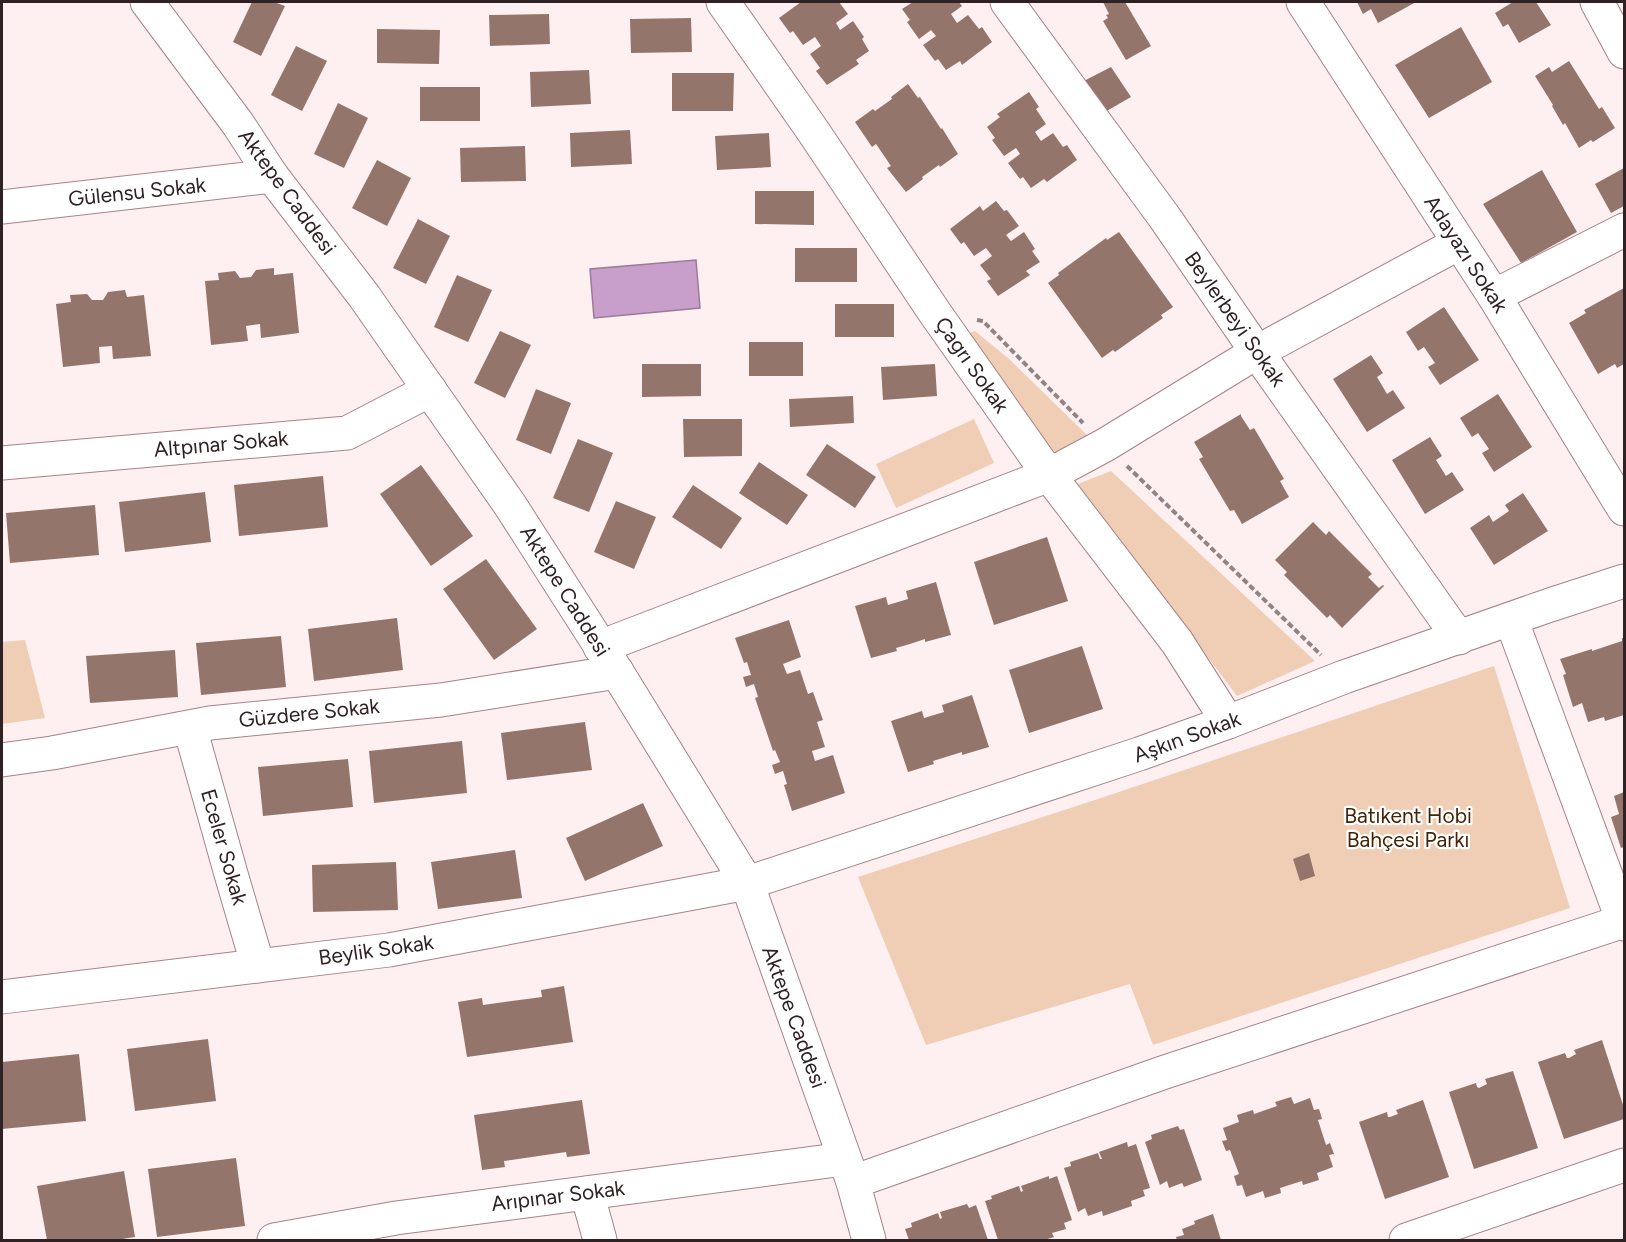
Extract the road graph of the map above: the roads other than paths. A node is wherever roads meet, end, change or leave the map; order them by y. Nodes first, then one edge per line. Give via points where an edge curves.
1 (147, 2) edge
2 (723, 2) edge
3 (1007, 2) edge
4 (1303, 2) edge
5 (1597, 2) edge
6 (1624, 52) edge
7 (273, 176) junction
8 (2, 207) edge
9 (1624, 230) edge
10 (1459, 243) junction
11 (1494, 296) junction
12 (1257, 352) junction
13 (430, 390) junction
14 (2, 463) edge
15 (1049, 475) junction
16 (1624, 509) edge
17 (1624, 581) edge
18 (1511, 619) junction
19 (1459, 638) junction
20 (608, 660) junction
21 (1228, 722) junction
22 (190, 728) junction
23 (2, 759) edge
24 (747, 883) junction
25 (1624, 922) edge
26 (258, 966) junction
27 (2, 997) edge
28 (1624, 1165) edge
29 (848, 1170) junction
30 (586, 1192) junction
31 (310, 1237) edge
32 (274, 1240) edge
33 (600, 1240) edge
34 (869, 1240) edge
35 (1406, 1240) edge

1 - 7 street, Aktepe Caddesi
2 - 15 street, Çagrı Sokak
3 - 12 street, Beylerbeyi Sokak via 1165,218
4 - 10 street, Adayazı Sokak
5 - 6 street
7 - 8 street, Gülensu Sokak
7 - 13 street, Aktepe Caddesi
9 - 11 street
10 - 11 street, Adayazı Sokak
10 - 12 street, Güzdere Sokak
11 - 16 street, Adayazı Sokak
12 - 15 street, Güzdere Sokak
12 - 19 street, Beylerbeyi Sokak
13 - 14 street, Altpınar Sokak via 347,433
13 - 20 street, Aktepe Caddesi via 510,505
15 - 20 street, Güzdere Sokak
15 - 21 street, Çagrı Sokak via 1177,642
17 - 18 street, Aşkın Sokak
18 - 19 street, Aşkın Sokak
18 - 25 street
19 - 21 street, Aşkın Sokak
20 - 22 street, Güzdere Sokak via 441,700
20 - 24 street, Aktepe Caddesi
21 - 24 street, Aşkın Sokak
22 - 23 street, Güzdere Sokak
22 - 26 street, Eceler Sokak
24 - 26 street, Beylik Sokak via 389,950
24 - 29 street, Aktepe Caddesi
25 - 29 street, Arıpınar Sokak via 1165,1072
26 - 27 street, Beylik Sokak
28 - 35 street
29 - 30 street, Arıpınar Sokak
29 - 34 street, Aktepe Caddesi
30 - 31 street, Arıpınar Sokak via 396,1218
30 - 33 street
31 - 32 street, Arıpınar Sokak

